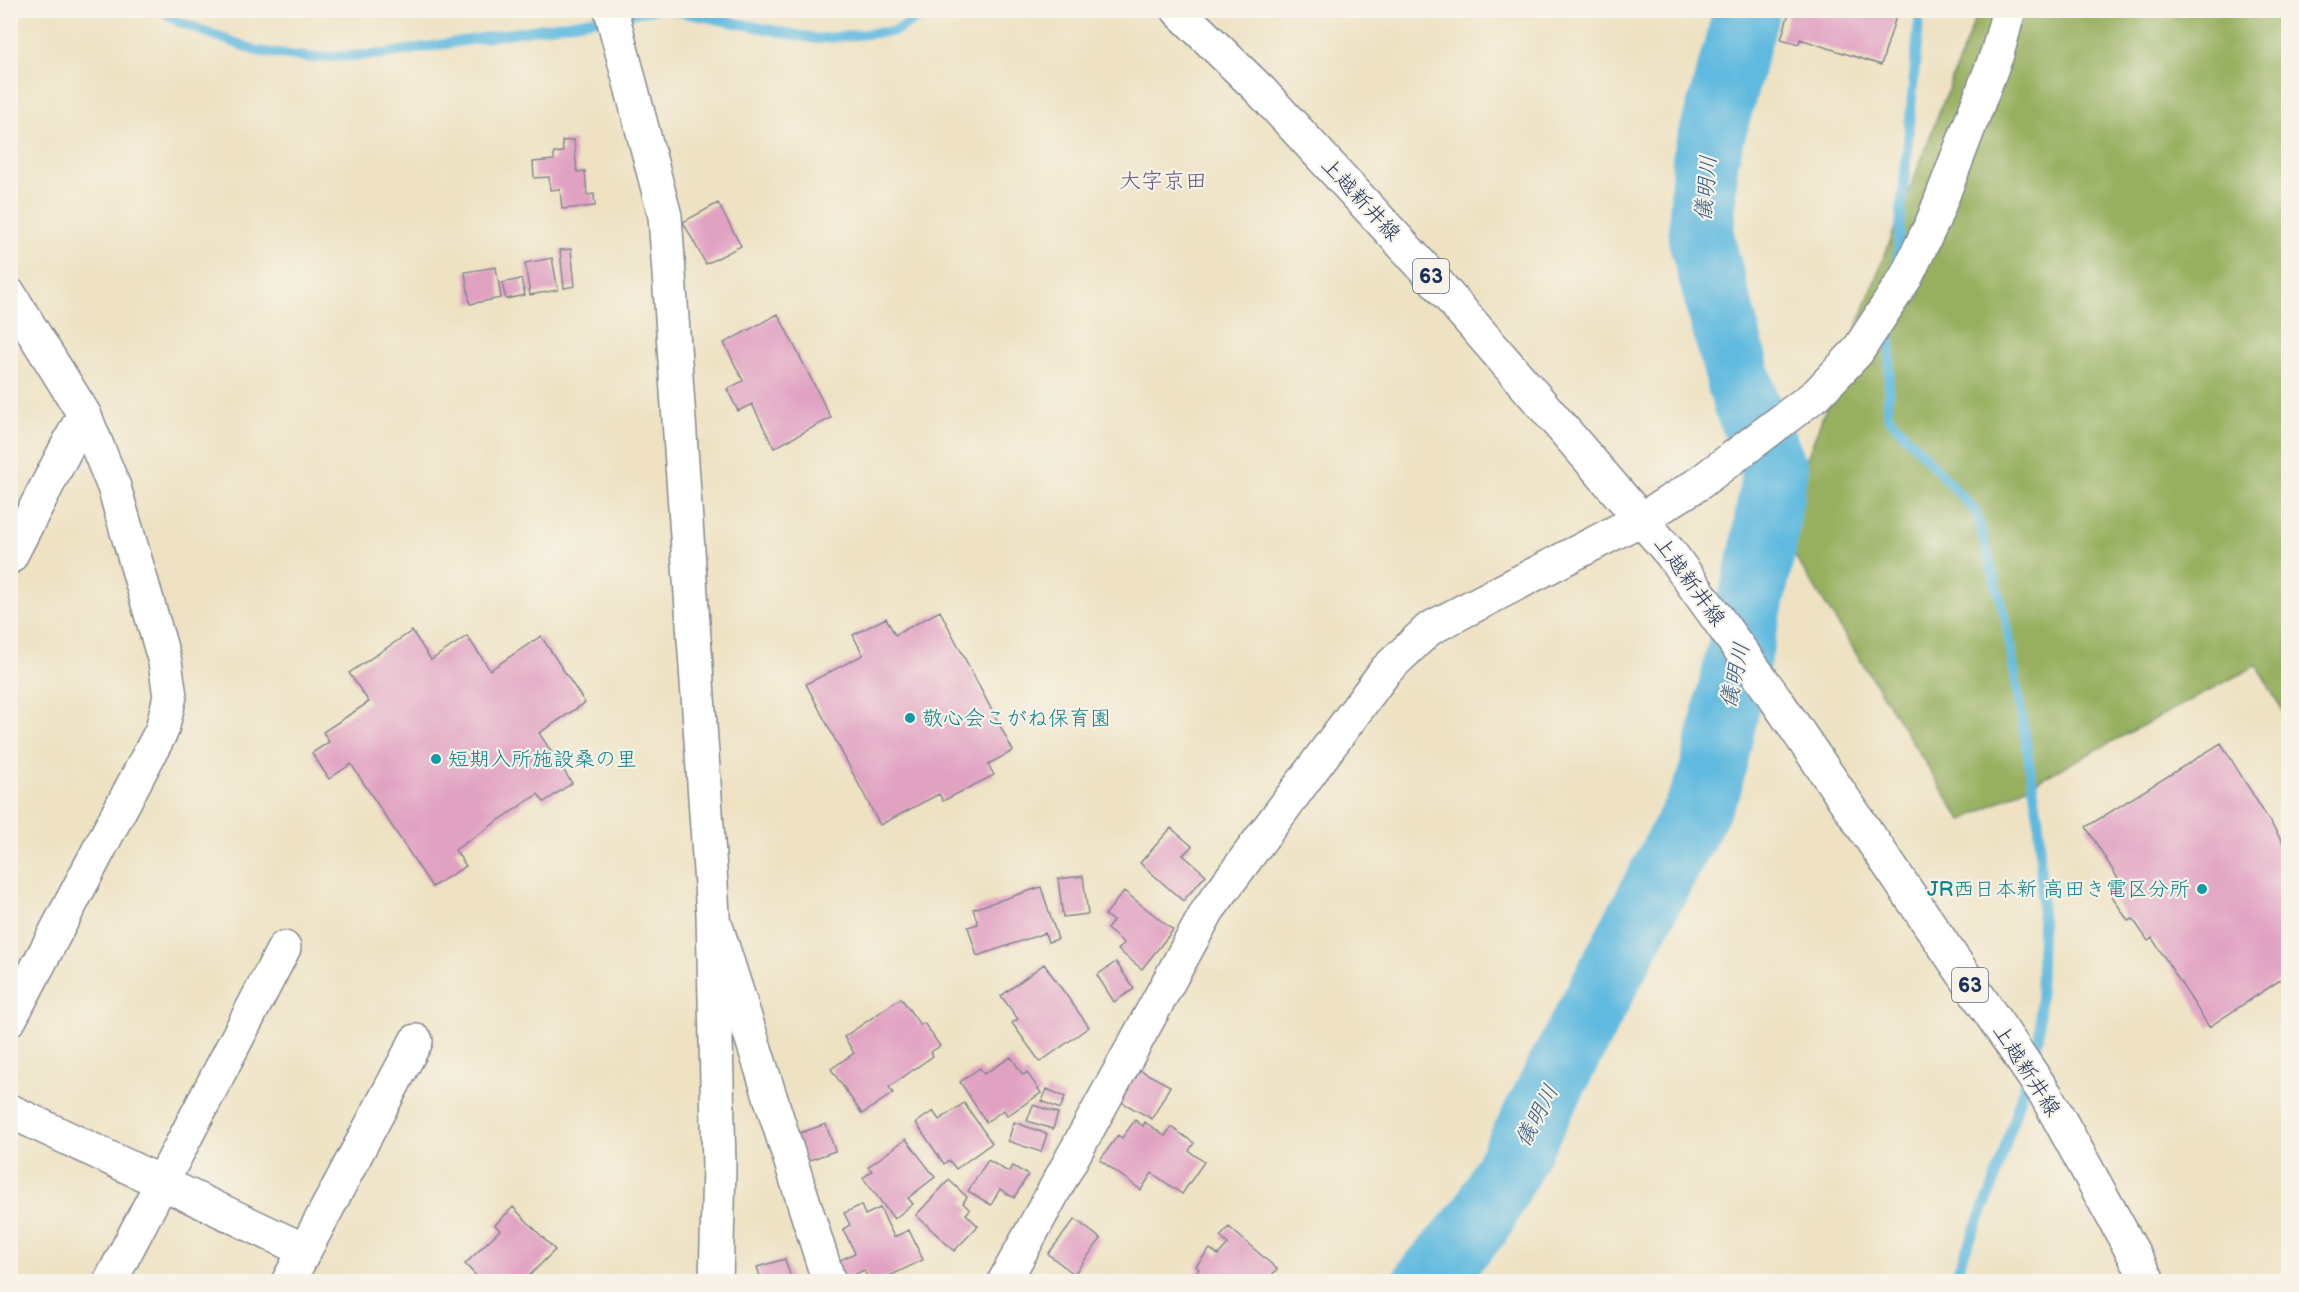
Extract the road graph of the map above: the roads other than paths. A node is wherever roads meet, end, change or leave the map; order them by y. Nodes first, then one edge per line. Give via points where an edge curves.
1 (611, 10) edge
2 (1178, 10) edge
3 (2009, 10) edge
4 (10, 295) edge
5 (84, 414) junction
6 (1643, 518) junction
7 (10, 557) edge
8 (713, 914) junction
9 (284, 948) dead end
10 (10, 1019) edge
11 (416, 1041) dead end
12 (10, 1111) edge
13 (162, 1182) junction
14 (304, 1250) junction
15 (110, 1281) edge
16 (288, 1281) edge
17 (716, 1281) edge
18 (830, 1281) edge
19 (1004, 1281) edge
20 (2150, 1281) edge

1 - 8 street via 665,216
2 - 6 street, 上越新井線 / 63 via 1261,91 1426,270
3 - 6 street via 1997,54 1933,220 1906,277 1857,352 1817,394 1698,484
4 - 5 street
5 - 7 street
5 - 10 street via 114,488 165,662 170,696 162,730
6 - 19 street via 1429,629 1386,670 1208,910
6 - 20 street, 上越新井線 / 63 via 1775,698 2046,1095
8 - 17 street via 719,1167
8 - 18 street
9 - 13 street
11 - 14 street
12 - 13 street
13 - 14 street
13 - 15 street
14 - 16 street

